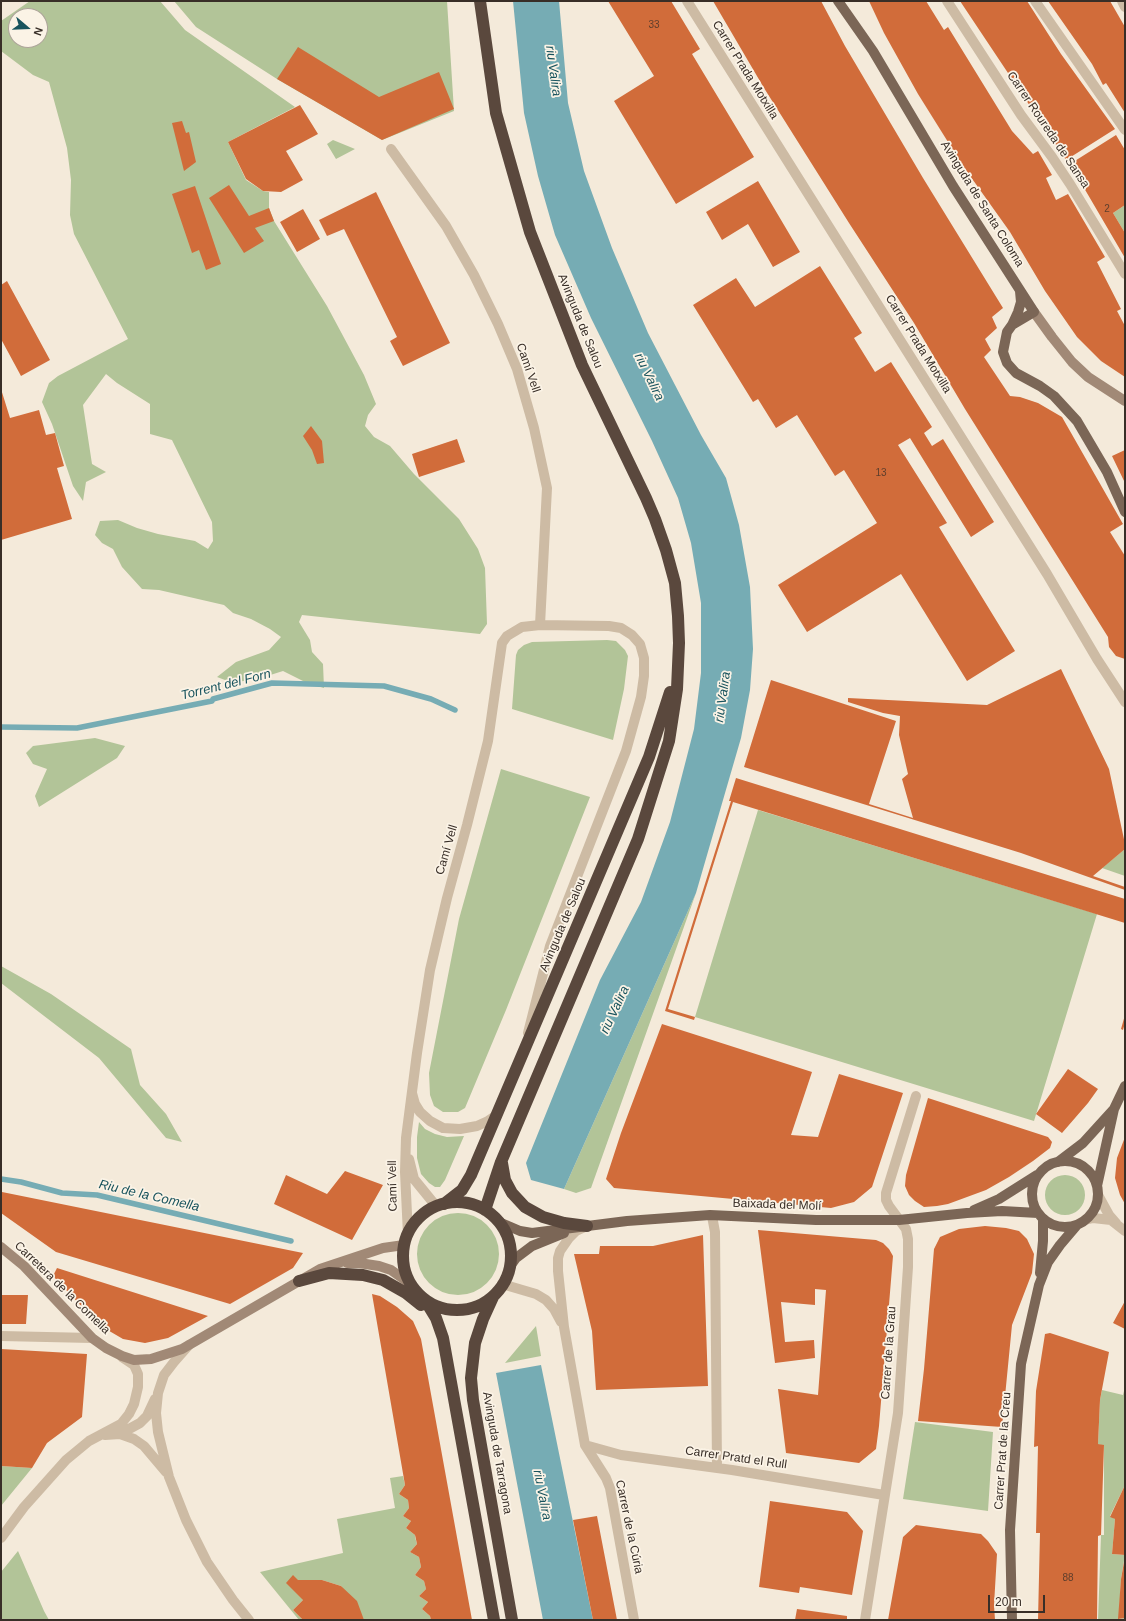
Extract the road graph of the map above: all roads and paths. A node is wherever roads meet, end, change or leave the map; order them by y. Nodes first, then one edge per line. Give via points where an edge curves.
1 (480, 1) edge
2 (687, 1) edge
3 (838, 1) edge
4 (842, 1) edge
5 (947, 1) edge
6 (1036, 1) edge
7 (1122, 1) edge
8 (1125, 7) edge
9 (854, 22) junction
10 (1125, 130) edge
11 (391, 149) dead end
12 (1125, 274) edge
13 (1020, 290) junction
14 (1034, 312) junction
15 (1012, 325) junction
16 (1125, 401) edge
17 (1125, 512) edge
18 (540, 625) junction
19 (679, 643) junction
20 (1125, 702) edge
21 (521, 1060) junction
22 (1125, 1086) edge
23 (411, 1090) junction
24 (916, 1096) dead end
25 (1114, 1109) junction
26 (497, 1115) junction
27 (406, 1138) junction
28 (501, 1162) junction
29 (1058, 1162) junction
30 (1039, 1174) junction
31 (1097, 1190) junction
32 (440, 1205) junction
33 (485, 1210) junction
34 (967, 1213) junction
35 (712, 1216) junction
36 (1040, 1216) junction
37 (899, 1220) junction
38 (1081, 1223) junction
39 (503, 1225) junction
40 (587, 1226) junction
41 (1121, 1228) edge
42 (406, 1240) junction
43 (1, 1247) edge
44 (337, 1263) junction
45 (509, 1268) junction
46 (300, 1281) junction
47 (412, 1285) junction
48 (1039, 1285) junction
49 (498, 1289) junction
50 (424, 1298) junction
51 (564, 1327) junction
52 (1, 1336) edge
53 (92, 1338) junction
54 (443, 1338) junction
55 (190, 1344) junction
56 (122, 1356) junction
57 (158, 1393) junction
58 (99, 1436) junction
59 (584, 1445) junction
60 (717, 1468) junction
61 (169, 1477) junction
62 (884, 1495) junction
63 (1, 1538) edge
64 (249, 1620) edge
65 (494, 1620) edge
66 (512, 1620) edge
67 (634, 1620) edge
68 (865, 1620) edge
69 (1012, 1620) edge

1 - 19 highway, Avinguda de Salou via 496,113 530,232 582,365 657,525 675,583
2 - 20 street, Carrer Prada Motxilla
3 - 9 main road, Avinguda de Santa Coloma
4 - 9 main road
5 - 12 street, Carrer Roureda de Sansa via 1021,115 1070,184
6 - 10 street
7 - 8 street
9 - 13 main road, Avinguda de Santa Coloma
11 - 18 street, Camí Vell via 446,226 474,275 517,369 534,428 547,488
13 - 14 main road, Avinguda de Santa Coloma
13 - 15 main road via 1021,302
14 - 15 main road
14 - 16 main road, Avinguda de Santa Coloma via 1066,356 1088,377
15 - 17 main road via 1007,332 1003,352 1008,362 1016,374 1054,396 1077,421 1107,472
18 - 21 street via 621,628 640,644 644,658 644,676 634,727 626,751 550,946
18 - 23 street, Camí Vell via 522,627 507,636 502,643 488,741 430,970
19 - 21 highway, Avinguda de Salou via 672,685 662,721
19 - 28 highway, Avinguda de Salou via 677,689 669,741 638,839
21 - 26 highway, Avinguda de Salou
22 - 25 main road
23 - 26 street, Camí Vell via 420,1112 443,1128 477,1126
23 - 27 street, Camí Vell
24 - 37 street, Carrer de la Grau via 886,1193 886,1200
25 - 29 main road via 1083,1143
25 - 31 main road
26 - 32 highway, Avinguda de Salou via 462,1190
27 - 32 street, Camí Vell via 414,1179
27 - 42 street, Camí Vell
28 - 33 highway, Avinguda de Salou
28 - 40 highway via 505,1180 512,1193 525,1207 543,1217
29 - 30 main road
29 - 31 main road via 1080,1165 1088,1171
30 - 34 main road, Baixada del Molí via 999,1199
30 - 36 main road via 1032,1193 1033,1203
31 - 38 main road via 1094,1209
31 - 41 street via 1109,1215
32 - 33 highway via 452,1202 469,1203
32 - 42 highway via 413,1224
33 - 39 highway
34 - 36 main road, Baixada del Molí via 1002,1211
34 - 37 main road, Baixada del Molí
35 - 37 main road, Baixada del Molí
35 - 40 main road, Baixada del Molí via 658,1218
35 - 60 street via 715,1232
36 - 38 main road via 1057,1226 1069,1227
36 - 48 main road via 1043,1241
37 - 62 street, Carrer de la Grau via 906,1229 908,1239 908,1267 898,1413
38 - 41 street via 1093,1218 1102,1218 1111,1220
38 - 48 main road via 1048,1262
39 - 40 main road, Baixada del Molí via 532,1233
39 - 45 highway via 509,1244
40 - 45 main road, Baixada del Molí via 532,1246 516,1258
40 - 51 street, Carrer de la Cúria via 569,1238 558,1258
42 - 44 main road, Carretera de la Comella
42 - 47 highway via 404,1266
43 - 53 main road, Carretera de la Comella via 34,1275
44 - 46 main road, Carretera de la Comella via 320,1269
44 - 47 main road via 359,1262 379,1266 390,1270
45 - 49 highway
46 - 54 highway via 329,1273 363,1275 383,1280 418,1302 431,1315
46 - 55 main road, Carretera de la Comella
47 - 50 highway
48 - 69 main road, Carrer Prat de la Creu via 1021,1364 1010,1530
49 - 50 highway via 478,1305 463,1309 442,1308
49 - 51 street, Carrer de la Cúria via 524,1289 536,1294 554,1309
49 - 66 highway, Avinguda de Tarragona via 483,1319 475,1343 471,1378
50 - 54 highway via 436,1318
51 - 59 street, Carrer de la Cúria
52 - 53 street
53 - 56 main road, Carretera de la Comella
54 - 65 highway
55 - 56 main road, Carretera de la Comella via 151,1359 134,1360
55 - 57 street via 164,1375
56 - 58 street via 134,1365 138,1374 134,1404 121,1424
57 - 58 street via 147,1416 140,1423 129,1429
57 - 61 street via 158,1432
58 - 61 street via 120,1434 134,1439 144,1446
58 - 63 street via 89,1441 52,1475
59 - 60 street, Carrer Pratd el Rull via 621,1455
59 - 67 street, Carrer de la Cúria via 610,1488
60 - 62 street, Carrer Pratd el Rull
61 - 64 street via 186,1520 208,1562
62 - 68 street, Carrer de la Grau

